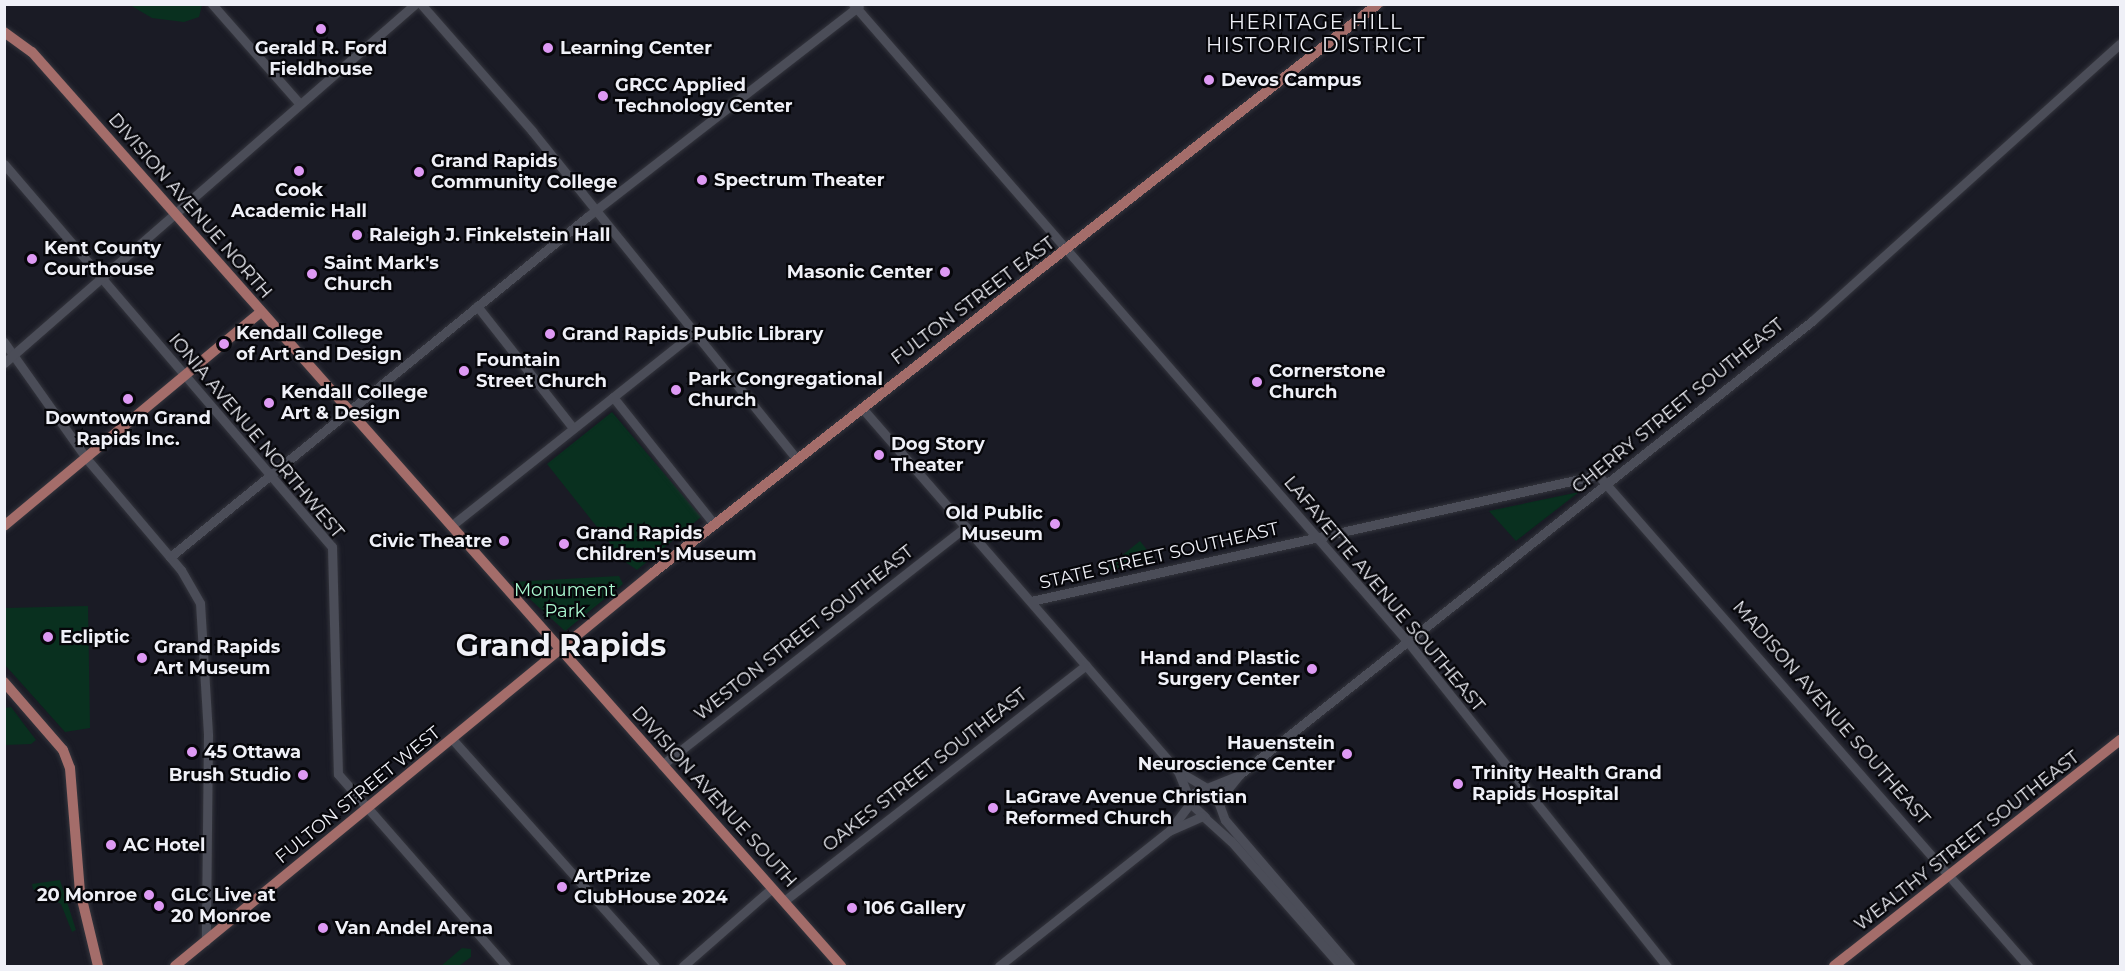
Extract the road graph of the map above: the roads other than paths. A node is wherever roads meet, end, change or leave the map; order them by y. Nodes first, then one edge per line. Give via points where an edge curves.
1 (212, 4) edge
2 (415, 4) edge
3 (421, 4) edge
4 (1378, 4) edge
5 (857, 6) edge
6 (4, 32) edge
7 (2121, 44) edge
8 (300, 104) junction
9 (4, 164) edge
10 (597, 210) junction
11 (174, 214) junction
12 (1066, 252) junction
13 (103, 278) junction
14 (477, 306) junction
15 (261, 312) junction
16 (695, 332) junction
17 (4, 342) edge
18 (15, 354) junction
19 (4, 363) edge
20 (185, 375) junction
21 (613, 397) junction
22 (862, 408) junction
23 (347, 410) junction
24 (573, 428) junction
25 (86, 458) junction
26 (797, 459) junction
27 (270, 475) junction
28 (1609, 483) junction
29 (714, 524) junction
30 (4, 526) edge
31 (451, 526) junction
32 (966, 527) junction
33 (1316, 538) junction
34 (170, 557) junction
35 (1031, 601) junction
36 (1408, 642) junction
37 (562, 649) junction
38 (1086, 665) junction
39 (4, 682) edge
40 (453, 740) junction
41 (2121, 740) edge
42 (663, 765) junction
43 (1178, 771) junction
44 (1239, 775) junction
45 (1205, 788) junction
46 (1190, 802) junction
47 (1219, 802) junction
48 (367, 810) junction
49 (1203, 817) junction
50 (1169, 831) junction
51 (1950, 875) junction
52 (772, 888) junction
53 (784, 901) junction
54 (206, 941) junction
55 (98, 966) edge
56 (175, 966) edge
57 (506, 966) edge
58 (655, 966) edge
59 (683, 966) edge
60 (841, 966) edge
61 (999, 966) edge
62 (1341, 966) edge
63 (1350, 966) edge
64 (1667, 966) edge
65 (1834, 966) edge
66 (2028, 966) edge

1 - 8 street
2 - 8 street
3 - 10 street
4 - 12 main road, FULTON STREET EAST
5 - 10 street
5 - 12 street, LAFAYETTE AVENUE SOUTHEAST
6 - 11 main road, DIVISION AVENUE NORTH via 33,52
7 - 28 street, CHERRY STREET SOUTHEAST via 1819,315
8 - 11 street
9 - 13 street, IONIA AVENUE NORTHWEST
10 - 14 street
10 - 16 street
11 - 13 street
11 - 15 main road, DIVISION AVENUE NORTH
12 - 22 main road, FULTON STREET EAST
12 - 33 street, LAFAYETTE AVENUE SOUTHEAST
13 - 18 street
13 - 20 street, IONIA AVENUE NORTHWEST
14 - 23 street
14 - 24 street
15 - 20 main road
15 - 23 main road, DIVISION AVENUE NORTH
16 - 21 street
16 - 26 street
17 - 18 street
18 - 19 street
18 - 25 street
20 - 25 main road
20 - 27 street, IONIA AVENUE NORTHWEST
21 - 24 street
21 - 29 street
22 - 26 main road, FULTON STREET EAST
22 - 32 street
23 - 27 street
23 - 31 main road, DIVISION AVENUE NORTH
24 - 31 street
25 - 30 main road
25 - 34 street
26 - 29 main road, FULTON STREET EAST
27 - 34 street
27 - 48 street, IONIA AVENUE NORTHWEST via 332,547 338,774
28 - 33 street, STATE STREET SOUTHEAST via 1598,476 1580,478
28 - 36 street, CHERRY STREET SOUTHEAST
28 - 51 street, MADISON AVENUE SOUTHEAST
29 - 37 main road, FULTON STREET EAST
31 - 37 main road, DIVISION AVENUE NORTH
32 - 35 street
32 - 42 street, WESTON STREET SOUTHEAST
33 - 35 street, STATE STREET SOUTHEAST
33 - 36 street, LAFAYETTE AVENUE SOUTHEAST
34 - 54 street via 195,590 202,617 210,912
35 - 38 street
36 - 44 street, CHERRY STREET SOUTHEAST
36 - 64 street, LAFAYETTE AVENUE SOUTHEAST
37 - 40 main road, FULTON STREET WEST
37 - 42 main road, DIVISION AVENUE SOUTH
38 - 43 street
38 - 53 street, OAKES STREET SOUTHEAST
39 - 55 main road via 63,750 70,768 80,891
40 - 48 main road, FULTON STREET WEST
40 - 58 street
41 - 51 main road, WEALTHY STREET SOUTHEAST
42 - 52 main road, DIVISION AVENUE SOUTH
43 - 45 street
43 - 46 street
44 - 45 street, CHERRY STREET SOUTHEAST
44 - 47 street, CHERRY STREET SOUTHEAST
45 - 46 street
45 - 47 street
46 - 49 street
46 - 50 street
47 - 49 street, CHERRY STREET SOUTHEAST
47 - 63 street via 1230,826
48 - 54 main road, FULTON STREET WEST
48 - 57 street, IONIA AVENUE NORTHWEST
49 - 50 street
49 - 62 street
50 - 61 street
51 - 65 main road, WEALTHY STREET SOUTHEAST
51 - 66 street, MADISON AVENUE SOUTHEAST
52 - 53 main road, DIVISION AVENUE SOUTH
52 - 59 street
53 - 60 main road, DIVISION AVENUE SOUTH
54 - 56 main road, FULTON STREET WEST

